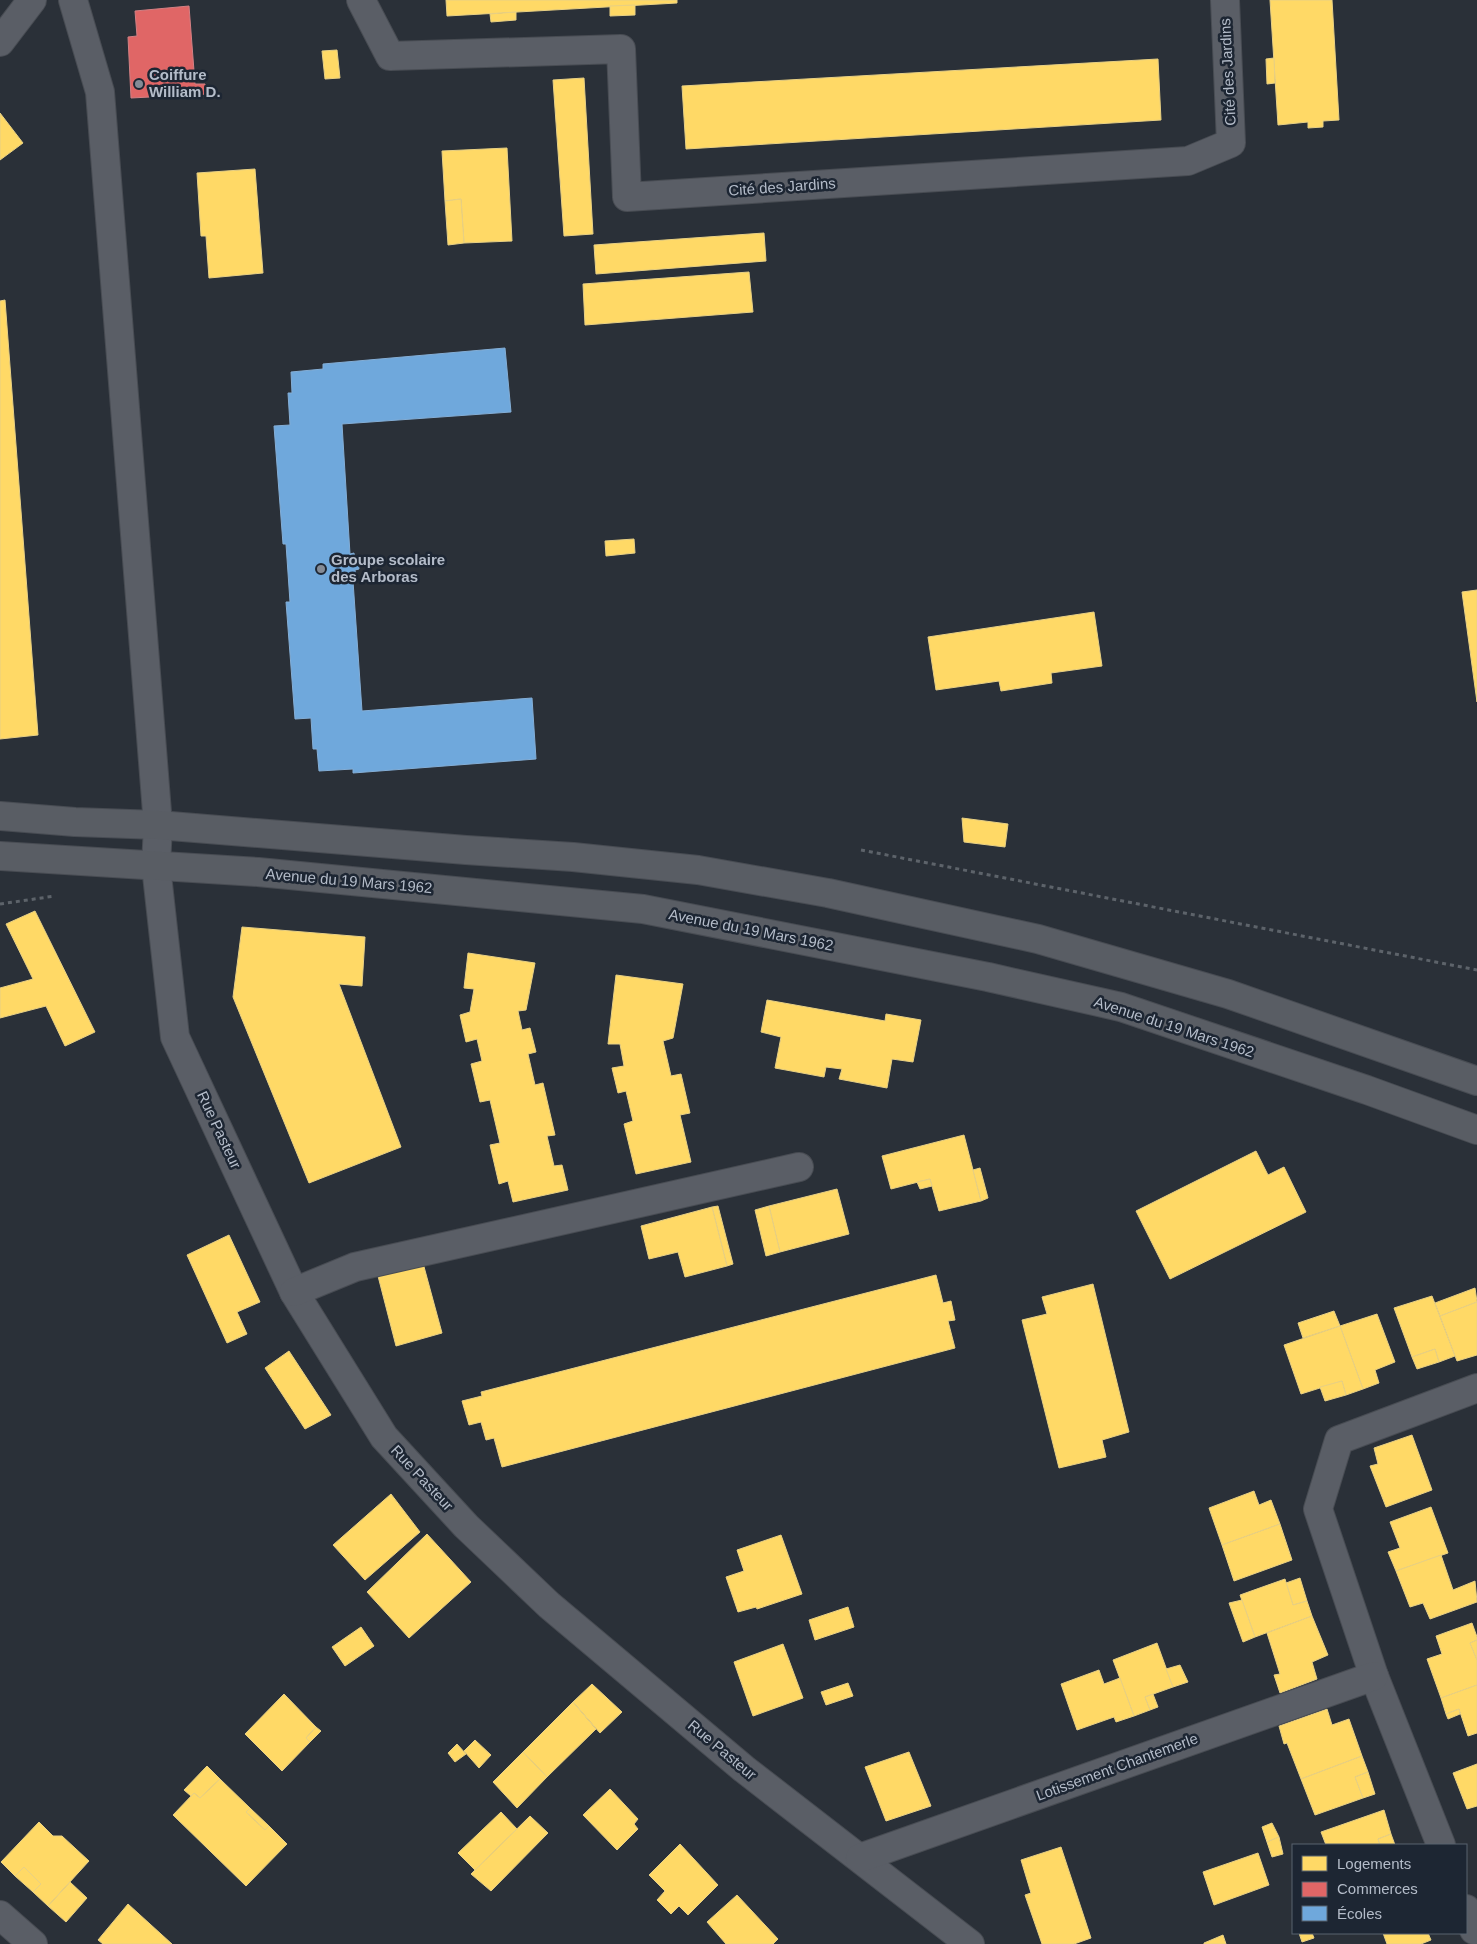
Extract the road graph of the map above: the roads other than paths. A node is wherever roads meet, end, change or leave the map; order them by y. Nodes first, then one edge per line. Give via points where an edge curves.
1 (32, 0) edge
2 (73, 0) edge
3 (361, 0) edge
4 (1225, 0) edge
5 (0, 42) edge
6 (0, 816) edge
7 (158, 826) junction
8 (0, 856) edge
9 (156, 866) junction
10 (1477, 1082) edge
11 (1477, 1130) edge
12 (799, 1167) dead end
13 (294, 1292) junction
14 (1477, 1388) edge
15 (1374, 1676) junction
16 (1441, 1844) edge
17 (860, 1858) junction
18 (0, 1915) edge
19 (33, 1944) edge
20 (970, 1944) edge

1 - 5 street
2 - 7 street, Rue Pasteur via 100,92
3 - 4 street, Cité des Jardins via 390,56 621,49 627,197 1188,161 1231,143
6 - 7 main road
7 - 9 street, Rue Pasteur
7 - 10 main road via 573,857 698,870 828,893 1038,939 1228,994
8 - 9 main road, Avenue du 19 Mars 1962
9 - 11 main road, Avenue du 19 Mars 1962 via 258,872 643,909 988,977 1121,1007
9 - 13 street, Rue Pasteur via 175,1037
12 - 13 street via 355,1267
13 - 17 street, Rue Pasteur via 384,1437 466,1526 548,1605 744,1769
14 - 15 street via 1340,1440 1318,1509
15 - 16 street
15 - 17 street, Lotissement Chantemerle
17 - 20 street, Rue Pasteur
18 - 19 street

